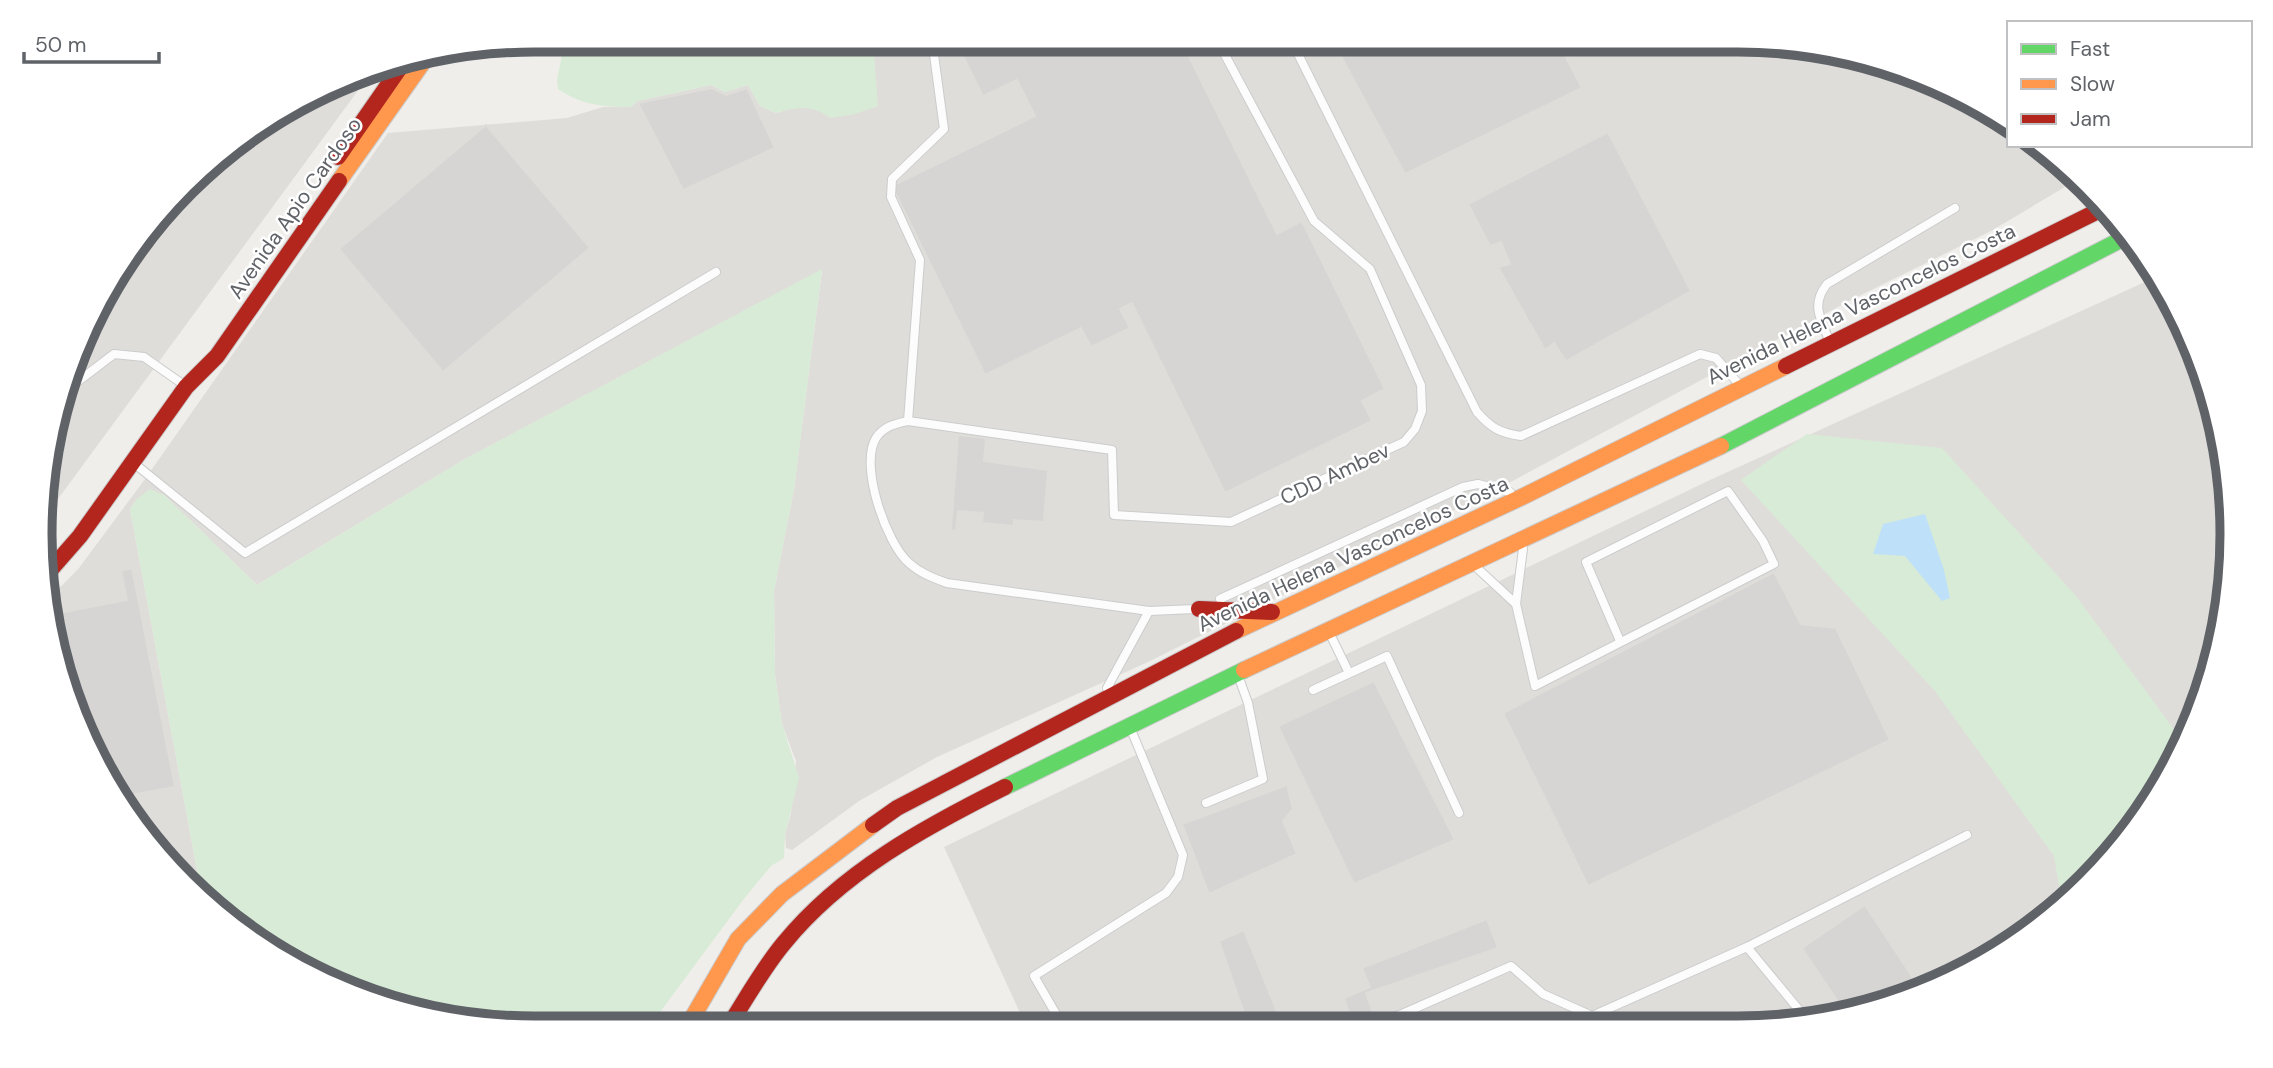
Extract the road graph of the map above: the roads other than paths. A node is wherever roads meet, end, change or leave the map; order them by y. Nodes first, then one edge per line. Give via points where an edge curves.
1 (934, 52) edge
2 (1223, 52) edge
3 (1297, 52) edge
4 (420, 67) edge
5 (397, 73) edge
6 (1955, 208) dead end
7 (2096, 212) edge
8 (2120, 240) edge
9 (716, 272) dead end
10 (1830, 342) junction
11 (77, 382) edge
12 (190, 382) junction
13 (1741, 387) junction
14 (908, 421) junction
15 (132, 462) junction
16 (1522, 497) junction
17 (1524, 540) junction
18 (1472, 563) junction
19 (54, 566) edge
20 (1516, 604) junction
21 (1199, 609) junction
22 (1149, 611) junction
23 (1273, 612) junction
24 (1328, 628) junction
25 (1620, 641) junction
26 (1349, 673) junction
27 (1238, 675) junction
28 (1313, 690) dead end
29 (1098, 704) junction
30 (1129, 726) junction
31 (1206, 803) dead end
32 (1459, 813) dead end
33 (1967, 835) dead end
34 (1747, 947) junction
35 (1800, 1011) edge
36 (1399, 1015) edge
37 (693, 1016) edge
38 (735, 1016) edge
39 (1057, 1016) edge
40 (1592, 1016) joint

1 - 14 lane via 944,129 892,179 891,197 920,260
2 - 14 lane, CDD Ambev via 1314,221 1370,269 1421,385 1422,411 1404,442 1231,522 1114,515 1112,450
3 - 13 lane via 1477,412 1489,425 1521,436 1700,354 1716,358
4 - 12 main road, Avenida Apio Cardoso via 217,356
5 - 12 main road, Avenida Apio Cardoso via 202,352
6 - 10 lane via 1827,284 1818,295 1817,310
7 - 10 main road, Avenida Helena Vasconcelos Costa
8 - 17 main road via 1719,447
9 - 15 lane via 245,552
10 - 13 main road, Avenida Helena Vasconcelos Costa
11 - 12 lane via 114,354 144,357
12 - 15 main road, Avenida Apio Cardoso
13 - 16 main road, Avenida Helena Vasconcelos Costa
14 - 22 lane via 890,425 870,454 887,530 908,563 947,583
15 - 19 main road, Avenida Apio Cardoso
16 - 21 lane via 1492,486 1463,487
16 - 23 main road, Avenida Helena Vasconcelos Costa
17 - 18 main road
17 - 20 lane
18 - 20 lane
18 - 24 main road
20 - 25 lane via 1535,686
21 - 22 lane
21 - 23 main road
22 - 29 lane
23 - 29 main road, Avenida Helena Vasconcelos Costa
24 - 26 lane
24 - 27 main road
25 - 25 lane via 1774,564 1728,491 1586,562
26 - 28 lane
26 - 32 lane via 1387,656
27 - 30 main road
27 - 31 lane via 1263,779
29 - 37 main road, Avenida Helena Vasconcelos Costa via 897,808 828,857 782,894 738,939
30 - 38 main road via 974,803 883,856 829,897 783,943
30 - 39 lane via 1182,855 1178,877 1166,893 1034,976
33 - 34 lane
34 - 35 lane
34 - 40 lane
36 - 40 lane via 1511,966 1543,994

